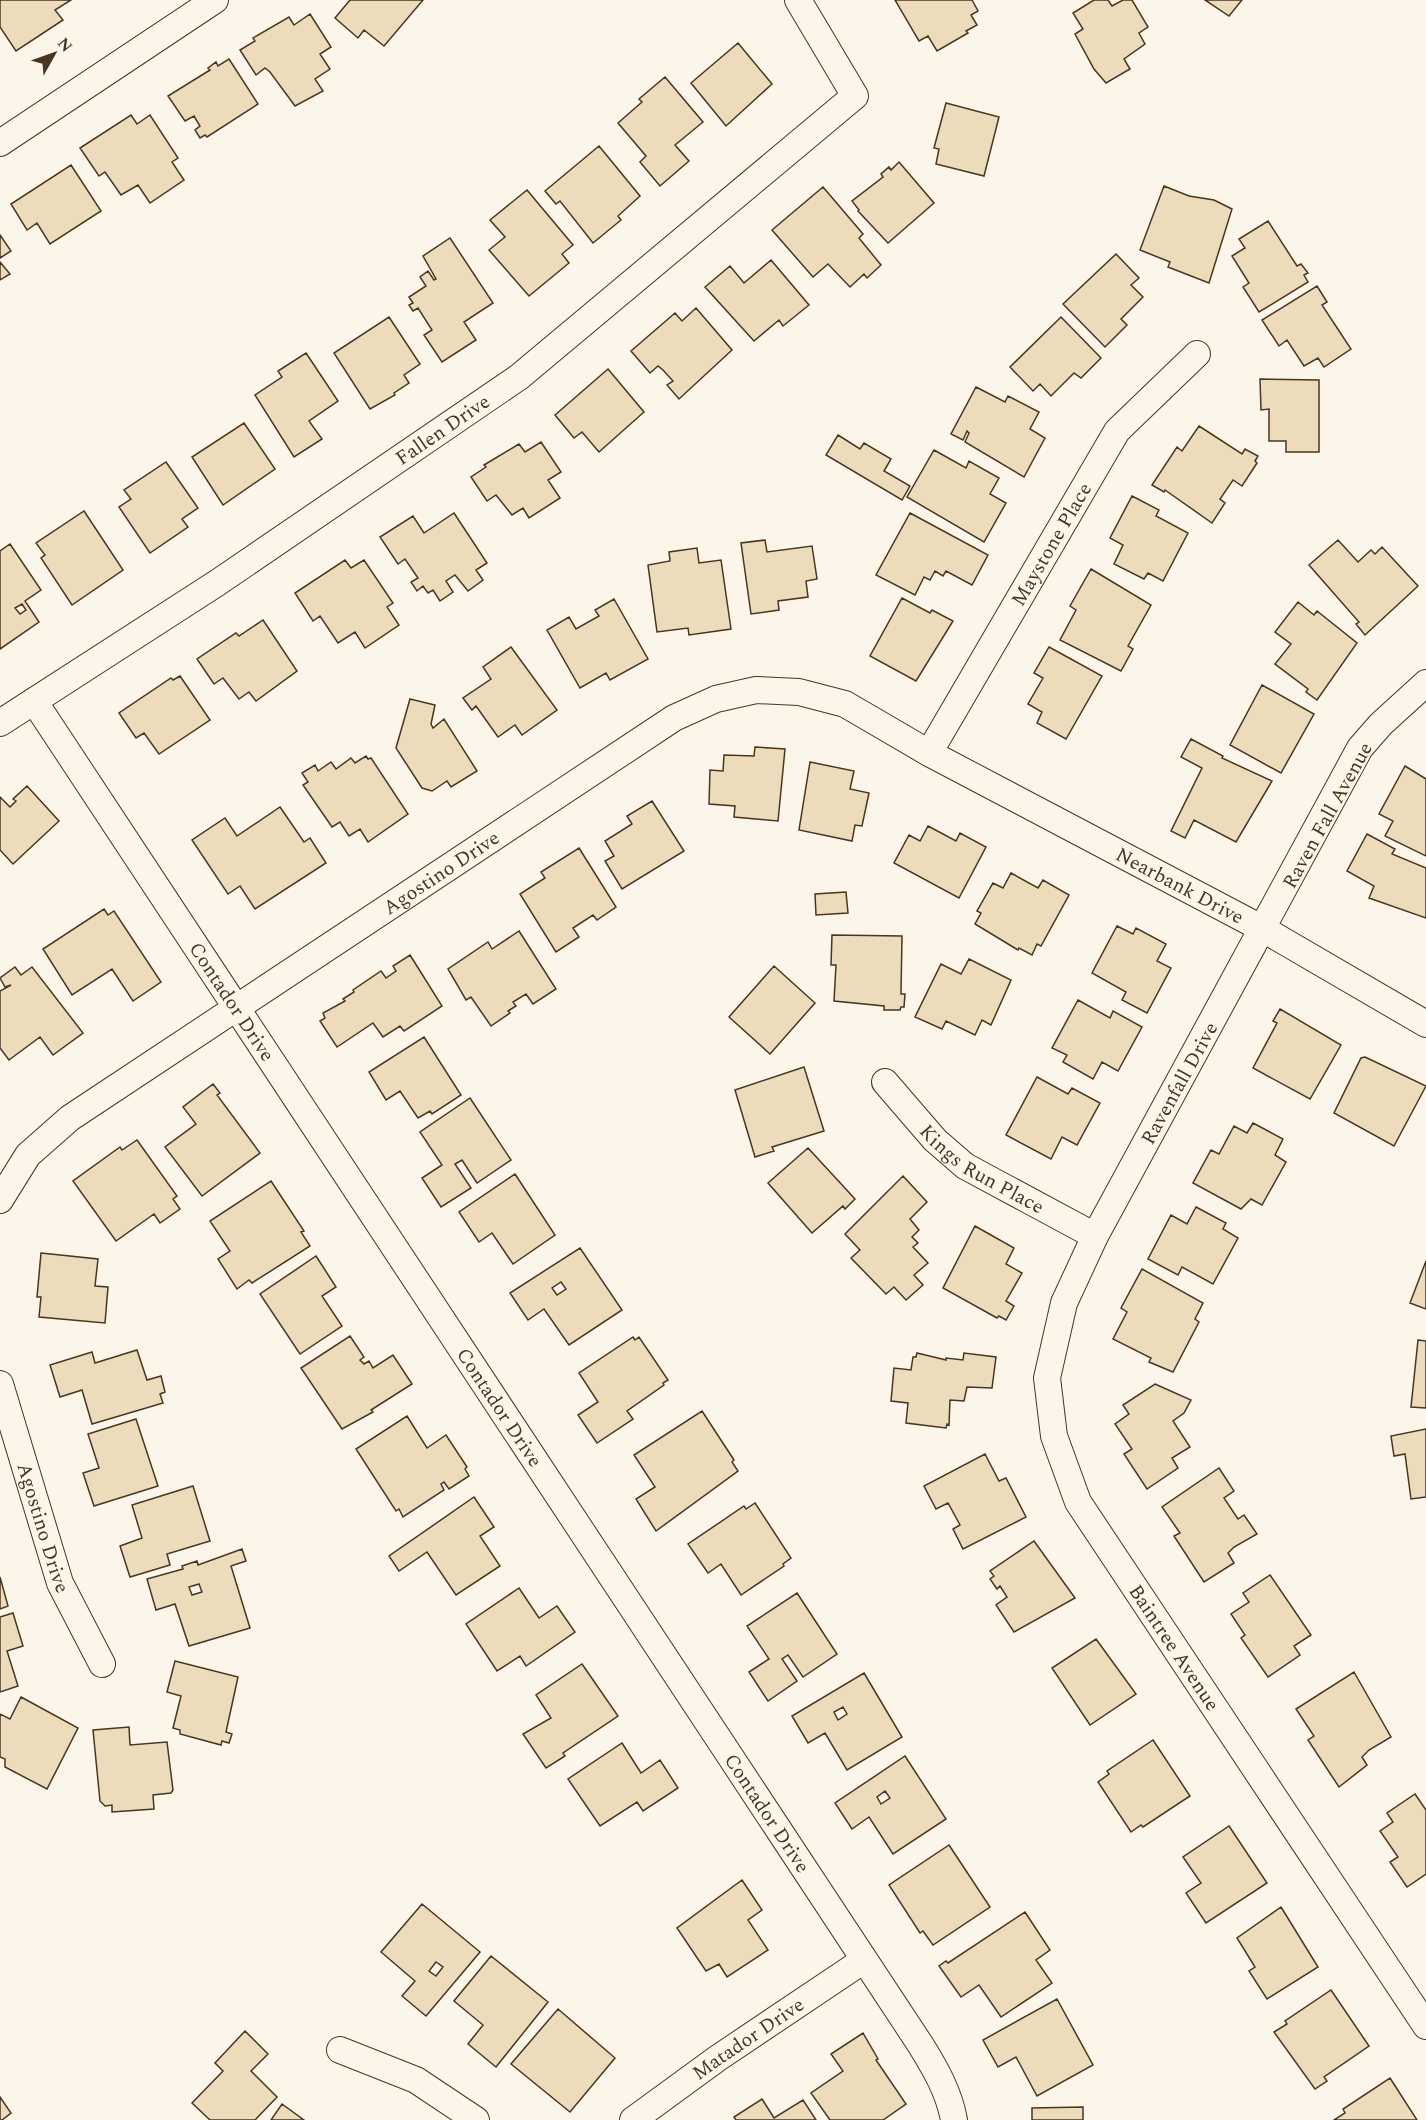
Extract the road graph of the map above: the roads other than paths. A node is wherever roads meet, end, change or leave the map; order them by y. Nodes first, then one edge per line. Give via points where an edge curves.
1 (215, 0) edge
2 (798, 0) edge
3 (0, 143) edge
4 (1197, 354) dead end
5 (1426, 683) edge
6 (34, 701) junction
7 (0, 723) edge
8 (929, 753) junction
9 (1263, 929) junction
10 (234, 1009) junction
11 (1426, 1024) edge
12 (885, 1082) dead end
13 (0, 1200) edge
14 (1095, 1236) junction
15 (0, 1384) edge
16 (102, 1664) dead end
17 (864, 1960) junction
18 (1426, 2026) edge
19 (340, 2050) dead end
20 (476, 2120) edge
21 (633, 2120) edge
22 (954, 2120) edge

1 - 3 street
2 - 6 street, Fallen Drive via 855,96 519,377 218,583
4 - 8 street, Maystone Place via 1117,431
5 - 9 street, Raven Fall Avenue via 1360,748
6 - 7 street, Fallen Drive
6 - 10 street, Contador Drive
8 - 9 street, Nearbank Drive
8 - 10 street, Agostino Drive via 845,704 799,692 756,690 716,699 674,718
9 - 11 street, Nearbank Drive
9 - 14 street, Ravenfall Drive
10 - 13 street, Agostino Drive via 70,1118 28,1155
10 - 17 street, Contador Drive
12 - 14 street, Kings Run Place via 935,1140 966,1166
14 - 18 street, Baintree Avenue via 1064,1303 1047,1378 1054,1436 1078,1502
15 - 16 street, Agostino Drive via 60,1582
17 - 21 street, Matador Drive
17 - 22 street, Contador Drive via 937,2072
19 - 20 street via 416,2080

